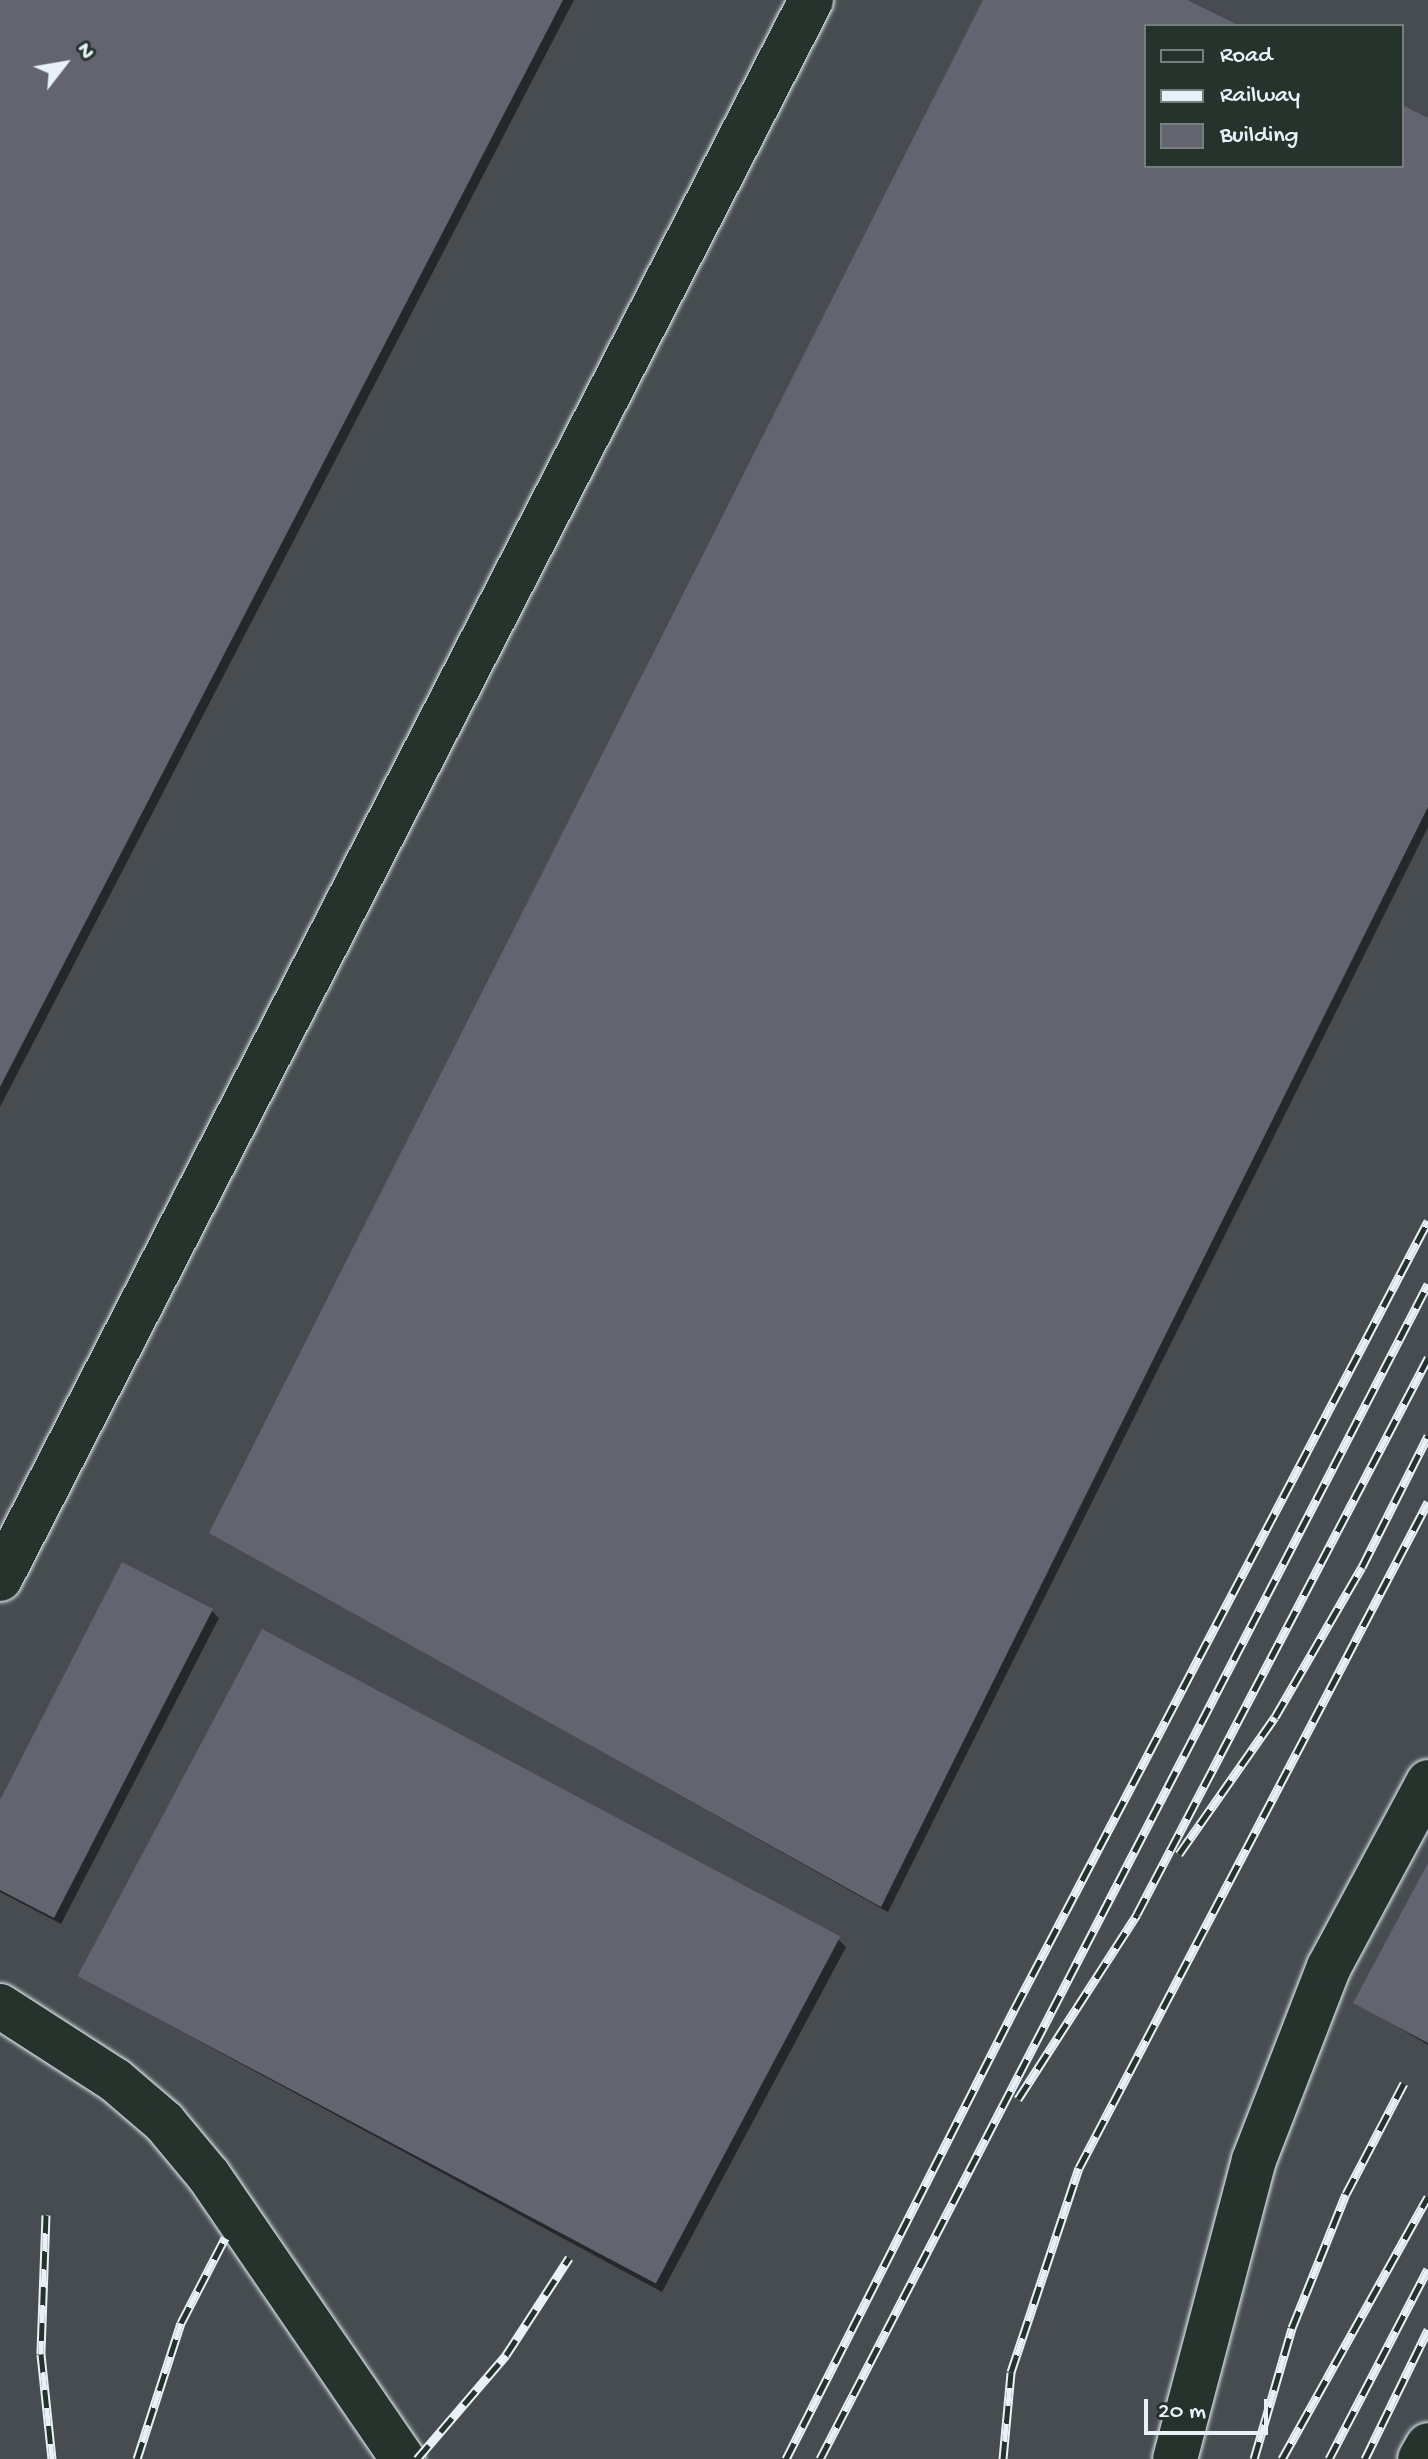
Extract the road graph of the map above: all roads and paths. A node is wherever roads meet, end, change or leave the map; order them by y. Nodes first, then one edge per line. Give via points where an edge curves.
1 (811, 0) edge
2 (17, 1504) edge
3 (0, 1579) edge
4 (1428, 1782) edge
5 (0, 2006) edge
6 (1428, 2445) edge
7 (403, 2459) edge
8 (1175, 2459) edge
9 (1420, 2459) edge

1 - 2 lane
2 - 3 lane
4 - 8 lane via 1329,1967 1254,2160
5 - 7 lane via 115,2080 164,2122 209,2176
6 - 9 lane

